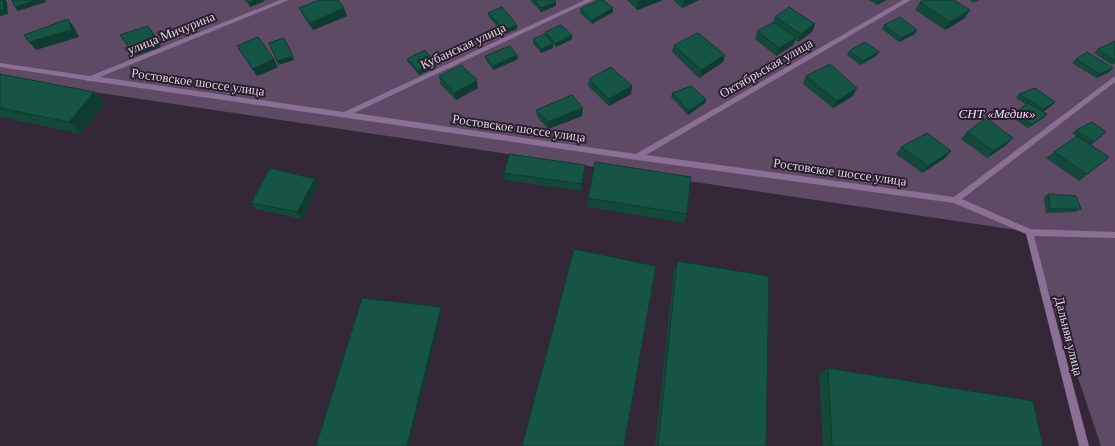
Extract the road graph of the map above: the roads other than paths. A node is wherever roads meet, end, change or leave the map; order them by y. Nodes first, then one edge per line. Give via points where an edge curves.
1 (286, 0) edge
2 (590, 0) edge
3 (908, 0) edge
4 (0, 65) edge
5 (1115, 78) edge
6 (87, 79) junction
7 (346, 115) junction
8 (637, 157) junction
9 (955, 200) junction
10 (1029, 232) junction
11 (1115, 235) edge
12 (1084, 446) edge

1 - 6 street, улица Мичурина
2 - 7 street, Кубанская улица
3 - 8 street, Октябрьская улица
4 - 6 street, Ростовское шоссе улица
5 - 9 street
6 - 7 street, Ростовское шоссе улица
7 - 8 street, Ростовское шоссе улица
8 - 9 street, Ростовское шоссе улица
9 - 10 street, Ростовское шоссе улица
10 - 11 street
10 - 12 street, Дальняя улица

